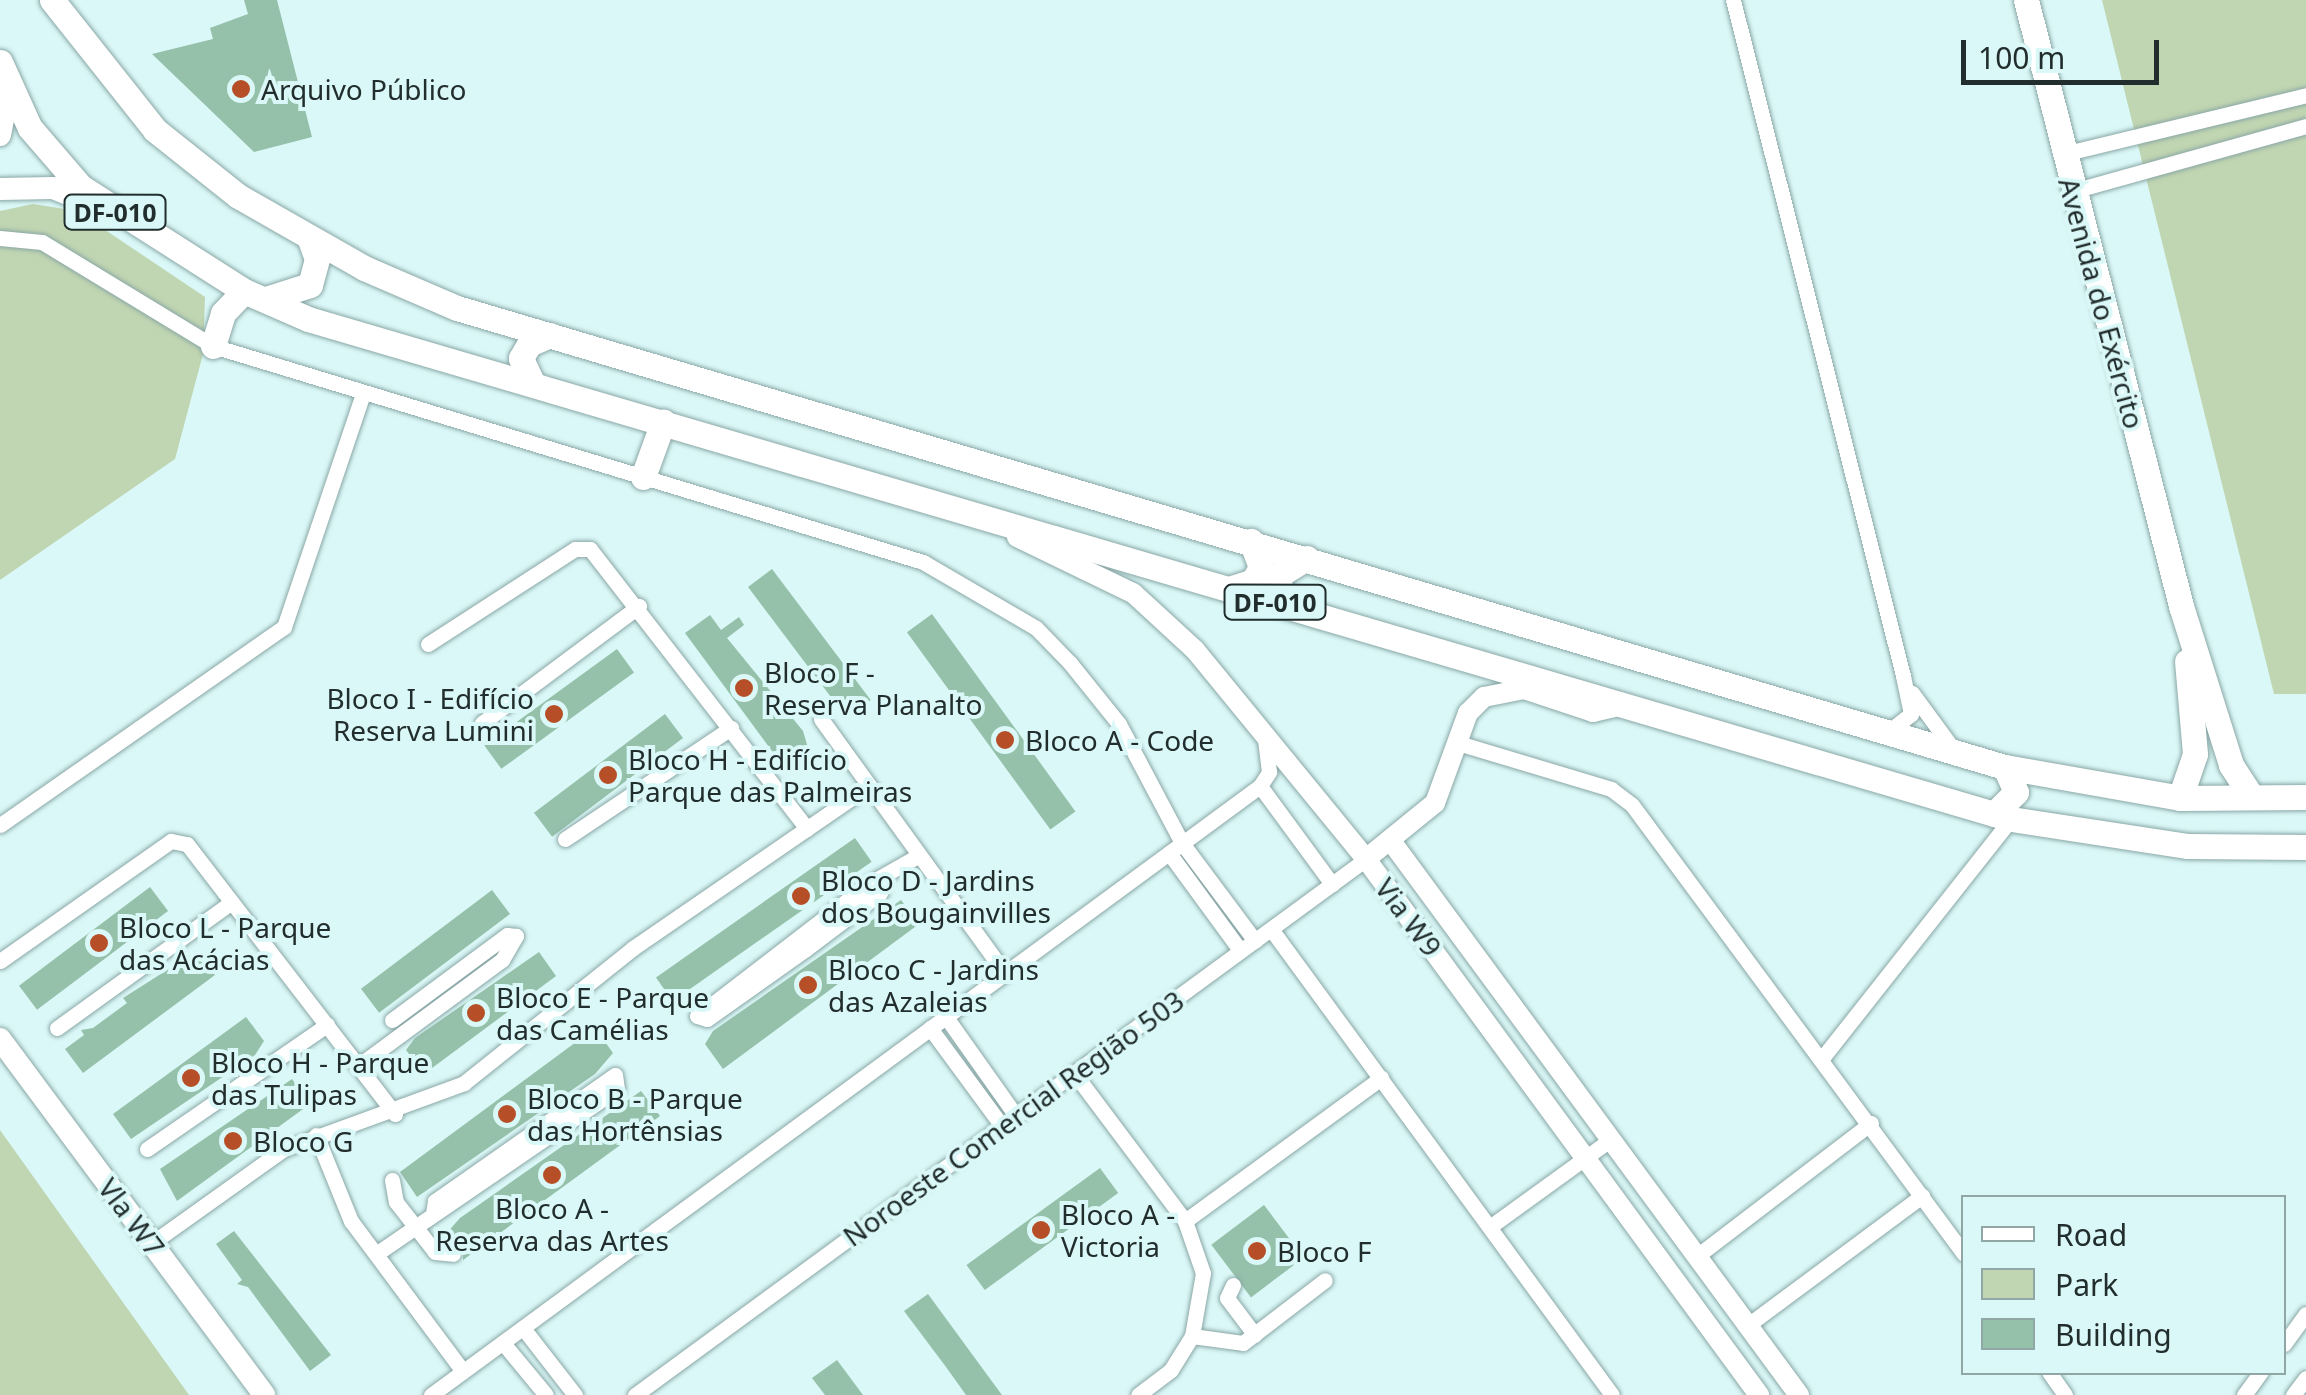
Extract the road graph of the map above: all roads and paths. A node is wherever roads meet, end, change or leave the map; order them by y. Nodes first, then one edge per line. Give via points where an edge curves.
1 (1733, 0) edge
2 (2026, 0) edge
3 (52, 2) edge
4 (0, 62) edge
5 (9, 89) junction
6 (2306, 95) edge
7 (2306, 126) edge
8 (0, 135) edge
9 (2064, 154) junction
10 (0, 189) edge
11 (2072, 191) junction
12 (128, 221) junction
13 (0, 238) edge
14 (310, 240) junction
15 (250, 294) junction
16 (550, 336) junction
17 (213, 346) junction
18 (532, 382) junction
19 (363, 393) junction
20 (663, 422) junction
21 (643, 477) junction
22 (984, 522) junction
23 (1251, 542) junction
24 (1306, 558) junction
25 (1229, 589) junction
26 (1287, 605) junction
27 (638, 606) junction
28 (2180, 606) junction
29 (428, 644) dead end
30 (1903, 676) junction
31 (1624, 705) junction
32 (821, 719) dead end
33 (482, 723) dead end
34 (730, 728) junction
35 (1262, 731) junction
36 (1889, 732) junction
37 (1458, 743) junction
38 (1960, 753) junction
39 (2005, 767) junction
40 (1260, 786) junction
41 (866, 788) junction
42 (2306, 797) edge
43 (2180, 798) junction
44 (2252, 798) junction
45 (2003, 817) junction
46 (0, 825) edge
47 (807, 829) junction
48 (565, 839) dead end
49 (1391, 841) junction
50 (2306, 847) edge
51 (1175, 848) junction
52 (918, 856) junction
53 (1366, 858) junction
54 (884, 880) junction
55 (1332, 884) junction
56 (229, 904) junction
57 (1271, 929) junction
58 (1248, 946) junction
59 (0, 960) edge
60 (1004, 972) junction
61 (946, 1017) junction
62 (392, 1020) dead end
63 (327, 1025) junction
64 (58, 1028) dead end
65 (930, 1028) junction
66 (0, 1039) edge
67 (1822, 1058) junction
68 (358, 1066) junction
69 (1074, 1073) junction
70 (1381, 1078) junction
71 (1572, 1086) junction
72 (1544, 1099) junction
73 (395, 1114) junction
74 (1016, 1116) junction
75 (1870, 1122) junction
76 (1002, 1126) junction
77 (316, 1135) junction
78 (1611, 1139) junction
79 (147, 1149) dead end
80 (1587, 1156) junction
81 (392, 1180) dead end
82 (1922, 1196) junction
83 (433, 1213) junction
84 (1185, 1221) junction
85 (1674, 1225) junction
86 (415, 1226) junction
87 (1491, 1226) junction
88 (152, 1244) junction
89 (1650, 1244) junction
90 (1961, 1250) edge
91 (376, 1254) junction
92 (453, 1254) dead end
93 (1697, 1256) junction
94 (1325, 1280) dead end
95 (1234, 1285) dead end
96 (2306, 1314) edge
97 (1748, 1324) junction
98 (523, 1328) junction
99 (1255, 1335) junction
100 (1192, 1336) junction
101 (2286, 1341) edge
102 (503, 1343) junction
103 (463, 1371) junction
104 (2306, 1378) edge
105 (1141, 1394) edge
106 (264, 1395) edge
107 (431, 1395) edge
108 (546, 1395) edge
109 (575, 1395) edge
110 (634, 1395) edge
111 (1612, 1395) edge
112 (1758, 1395) edge
113 (1799, 1395) edge
114 (2292, 1395) edge

1 - 30 street
2 - 9 main road, Avenida do Exército
3 - 14 main road, DF-010 via 155,130 238,196
4 - 5 main road, DF-010
5 - 8 main road
5 - 12 main road, DF-010 via 52,158
6 - 9 street
7 - 11 street
9 - 11 main road, Avenida do Exército
10 - 12 main road via 53,188
11 - 28 main road, Avenida do Exército
12 - 15 main road, DF-010
13 - 17 street via 58,250
14 - 15 main road via 317,260 310,284 276,300
14 - 16 main road, DF-010 via 457,308
15 - 17 main road via 223,312
15 - 18 main road, DF-010
16 - 18 main road via 529,344 521,358
16 - 23 main road, DF-010
17 - 19 street
18 - 20 main road, DF-010
19 - 21 street
19 - 46 street via 284,627
20 - 21 main road
20 - 22 main road, DF-010
21 - 51 street via 922,562 1036,628 1120,724
22 - 25 main road, DF-010
22 - 35 street, Via W9 via 1133,593 1195,650
23 - 24 main road, DF-010
23 - 25 main road via 1260,567 1252,580
24 - 26 main road via 1276,577
24 - 36 main road, DF-010
25 - 26 main road, DF-010
26 - 31 main road, DF-010
27 - 29 street via 600,554 575,549
27 - 33 street
27 - 34 street
28 - 43 main road, Avenida do Exército via 2195,754
28 - 44 main road, Avenida do Exército via 2232,765
30 - 36 street via 1911,714
30 - 38 street via 1928,721
31 - 37 street, Noroeste Comercial Região 503 via 1594,712 1500,688 1468,713
31 - 45 main road, DF-010
32 - 41 street
34 - 47 street
34 - 48 street
35 - 40 street via 1269,772
35 - 53 street, Via W9
36 - 38 main road, DF-010
37 - 49 street, Noroeste Comercial Região 503 via 1435,804
37 - 67 street via 1611,789 1632,804
38 - 39 main road, DF-010
39 - 43 main road, DF-010
39 - 45 main road via 2016,792
40 - 51 street
40 - 55 street
41 - 47 street
41 - 52 street
42 - 44 main road, DF-010
43 - 44 main road, DF-010
45 - 50 main road, DF-010 via 2188,846
45 - 67 street
47 - 73 street via 633,948 464,1083
49 - 53 street, Noroeste Comercial Região 503
49 - 71 street, Via W9
51 - 58 street
51 - 60 street
52 - 54 street
52 - 60 street
53 - 55 street, Noroeste Comercial Região 503
53 - 72 street, Via W9
54 - 54 street via 699,1009 700,1020 861,907
55 - 57 street, Noroeste Comercial Região 503
56 - 59 street via 188,844 171,841
56 - 63 street
56 - 64 street
57 - 58 street, Noroeste Comercial Região 503
57 - 70 street
58 - 69 street, Noroeste Comercial Região 503
60 - 61 street
61 - 65 street
61 - 74 street
62 - 68 street via 507,934 516,936 513,951
63 - 68 street
63 - 79 street
65 - 76 street
65 - 98 street
66 - 88 main road, Vla W7
67 - 75 street
68 - 73 street
69 - 74 street, Noroeste Comercial Região 503
69 - 84 street
70 - 84 street
70 - 87 street
71 - 72 street
71 - 78 street, Via W9
72 - 80 street, Via W9
73 - 77 street
74 - 76 street, Noroeste Comercial Região 503
75 - 82 street
75 - 93 street
76 - 110 street, Noroeste Comercial Região 503
77 - 88 street
77 - 91 street via 343,1206
78 - 80 street
78 - 85 street, Via W9
80 - 87 street
80 - 89 street, Via W9
81 - 86 street via 392,1194
82 - 90 street
82 - 97 street
83 - 83 street via 617,1089 615,1076 435,1202
83 - 86 street
84 - 100 street via 1202,1272
85 - 89 street
85 - 93 street, Via W9
86 - 91 street
86 - 92 street via 435,1252
87 - 111 street
88 - 106 main road, Vla W7
89 - 112 street, Via W9
91 - 103 street
93 - 97 street, Via W9
94 - 99 street
95 - 99 street via 1225,1294
96 - 101 street
97 - 113 street, Via W9
98 - 102 street
98 - 109 street
99 - 100 street via 1237,1346
100 - 105 street via 1172,1370
102 - 103 street
102 - 108 street
103 - 107 street
104 - 114 street

